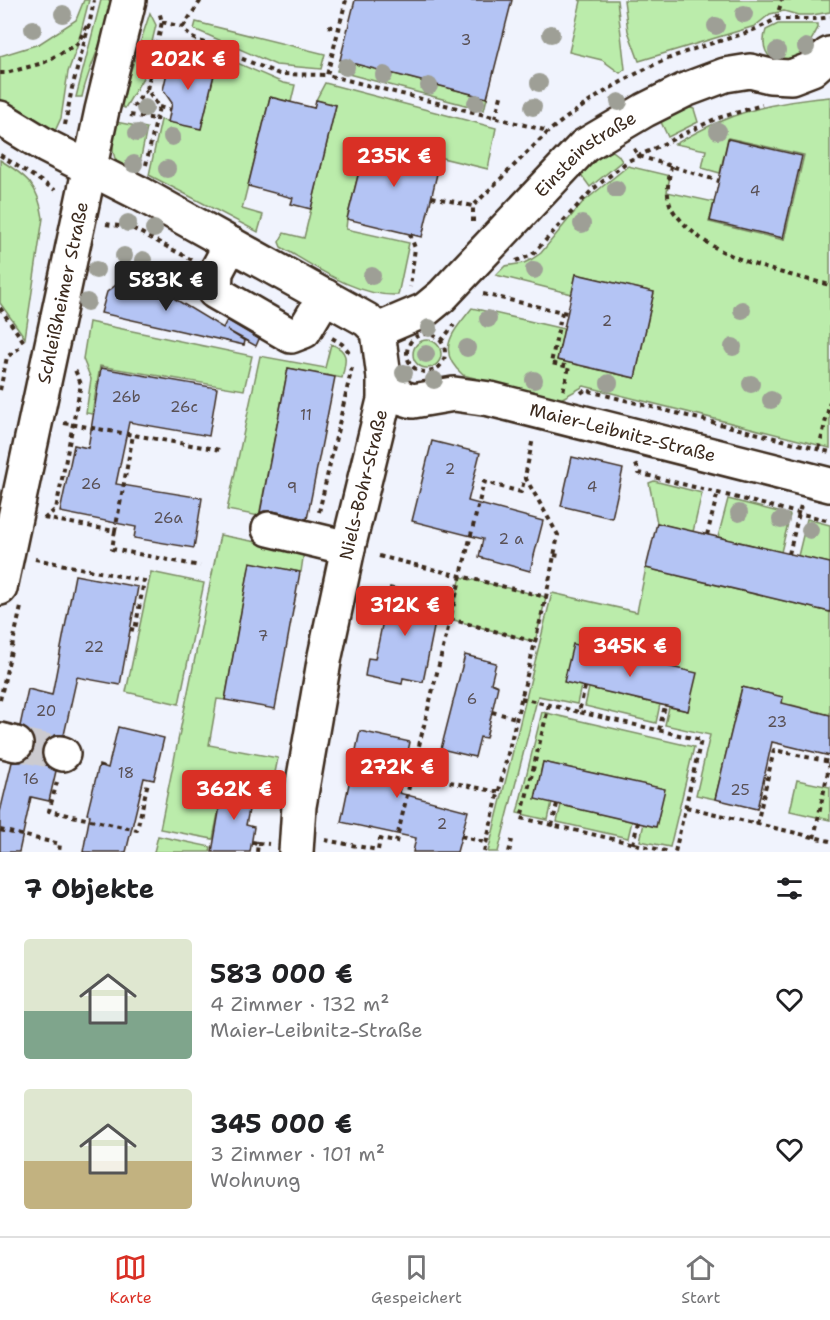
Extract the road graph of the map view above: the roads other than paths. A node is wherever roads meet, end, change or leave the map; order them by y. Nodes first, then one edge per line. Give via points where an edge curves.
1 (144, 6) edge
2 (830, 54) edge
3 (0, 118) edge
4 (89, 168) junction
5 (231, 244) junction
6 (326, 296) junction
7 (378, 332) junction
8 (384, 376) junction
9 (413, 401) junction
10 (375, 439) junction
11 (819, 471) edge
12 (269, 529) dead end
13 (348, 548) junction
14 (0, 588) edge
15 (297, 847) edge

1 - 4 street, Schleißheimer Straße via 102,110
2 - 7 street, Einsteinstraße via 812,69 791,77 750,71 725,75 685,90 617,125 584,146 442,296 425,310
3 - 4 street
4 - 5 street
4 - 14 street, Schleißheimer Straße
5 - 6 street
5 - 6 street via 216,272 215,292 291,336 304,331
6 - 7 street via 367,320
7 - 8 street
8 - 9 street via 400,397
8 - 10 street, Niels-Bohr-Straße via 384,400
9 - 10 street
9 - 11 street, Maier-Leibnitz-Straße via 454,394 550,403 726,458
10 - 13 street, Niels-Bohr-Straße
12 - 13 street
13 - 15 street, Niels-Bohr-Straße via 321,679

